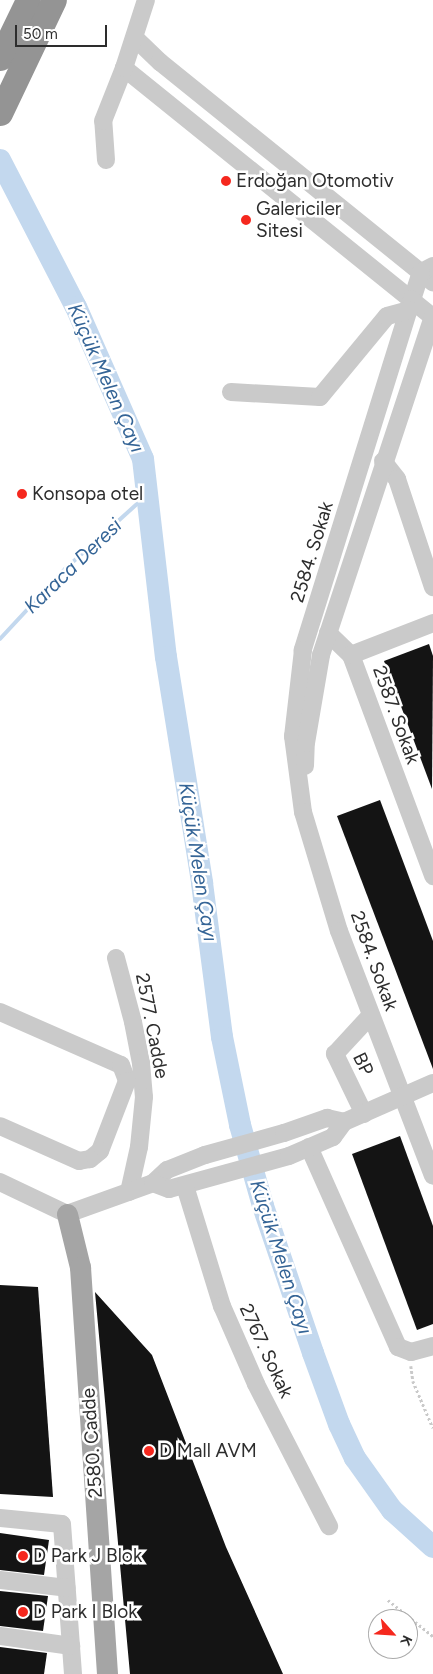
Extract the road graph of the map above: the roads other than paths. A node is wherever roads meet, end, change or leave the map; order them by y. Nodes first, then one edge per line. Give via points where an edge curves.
1 (146, 0) edge
2 (43, 4) edge
3 (135, 38) junction
4 (0, 58) edge
5 (124, 68) junction
6 (0, 114) edge
7 (106, 160) dead end
8 (429, 273) edge
9 (410, 304) junction
10 (433, 317) edge
11 (428, 347) edge
12 (231, 392) dead end
13 (383, 462) junction
14 (433, 587) edge
15 (433, 624) edge
16 (328, 633) junction
17 (352, 654) junction
18 (303, 812) junction
19 (433, 876) edge
20 (116, 958) dead end
21 (0, 1012) edge
22 (371, 1015) junction
23 (433, 1083) edge
24 (402, 1096) junction
25 (364, 1114) junction
26 (344, 1122) junction
27 (0, 1126) edge
28 (309, 1147) junction
29 (433, 1176) edge
30 (0, 1182) edge
31 (154, 1183) junction
32 (185, 1186) junction
33 (129, 1192) junction
34 (67, 1214) junction
35 (433, 1346) edge
36 (0, 1518) edge
37 (329, 1526) dead end
38 (0, 1580) edge
39 (67, 1588) junction
40 (0, 1636) edge
41 (71, 1646) junction
42 (73, 1674) edge
43 (107, 1674) edge

1 - 3 street
2 - 4 highway
2 - 6 highway
3 - 5 street
3 - 8 street via 160,62
5 - 7 street via 103,121
5 - 9 street
8 - 9 street, 2584. Sokak
9 - 10 street
9 - 12 street via 387,316 320,397
9 - 18 street, 2584. Sokak via 303,650 293,736
10 - 11 street, 2584. Sokak
11 - 13 street, 2584. Sokak
13 - 14 street via 397,480
13 - 16 street, 2584. Sokak
15 - 17 street
16 - 17 street, 2587. Sokak
16 - 18 street, 2584. Sokak via 321,655 306,743
17 - 19 street, 2587. Sokak
18 - 22 street, 2584. Sokak via 339,931
20 - 33 street, 2577. Cadde via 133,1022 144,1097 139,1148
21 - 27 street via 121,1065 127,1081 100,1151 90,1159 79,1161
22 - 24 street, 2584. Sokak
22 - 25 street, BP via 335,1054
23 - 24 street
24 - 25 street
24 - 29 street, 2584. Sokak
25 - 26 street
26 - 28 street via 333,1137
26 - 31 street via 327,1118 205,1155 167,1170
28 - 32 street
28 - 35 street via 398,1347 411,1352
30 - 34 street
31 - 32 street via 170,1189
31 - 33 street
32 - 37 street, 2767. Sokak via 222,1306 256,1384
33 - 34 street
34 - 43 main road, 2580. Cadde via 80,1267
36 - 39 street via 62,1524
38 - 39 street
39 - 41 street
40 - 41 street
41 - 42 street

